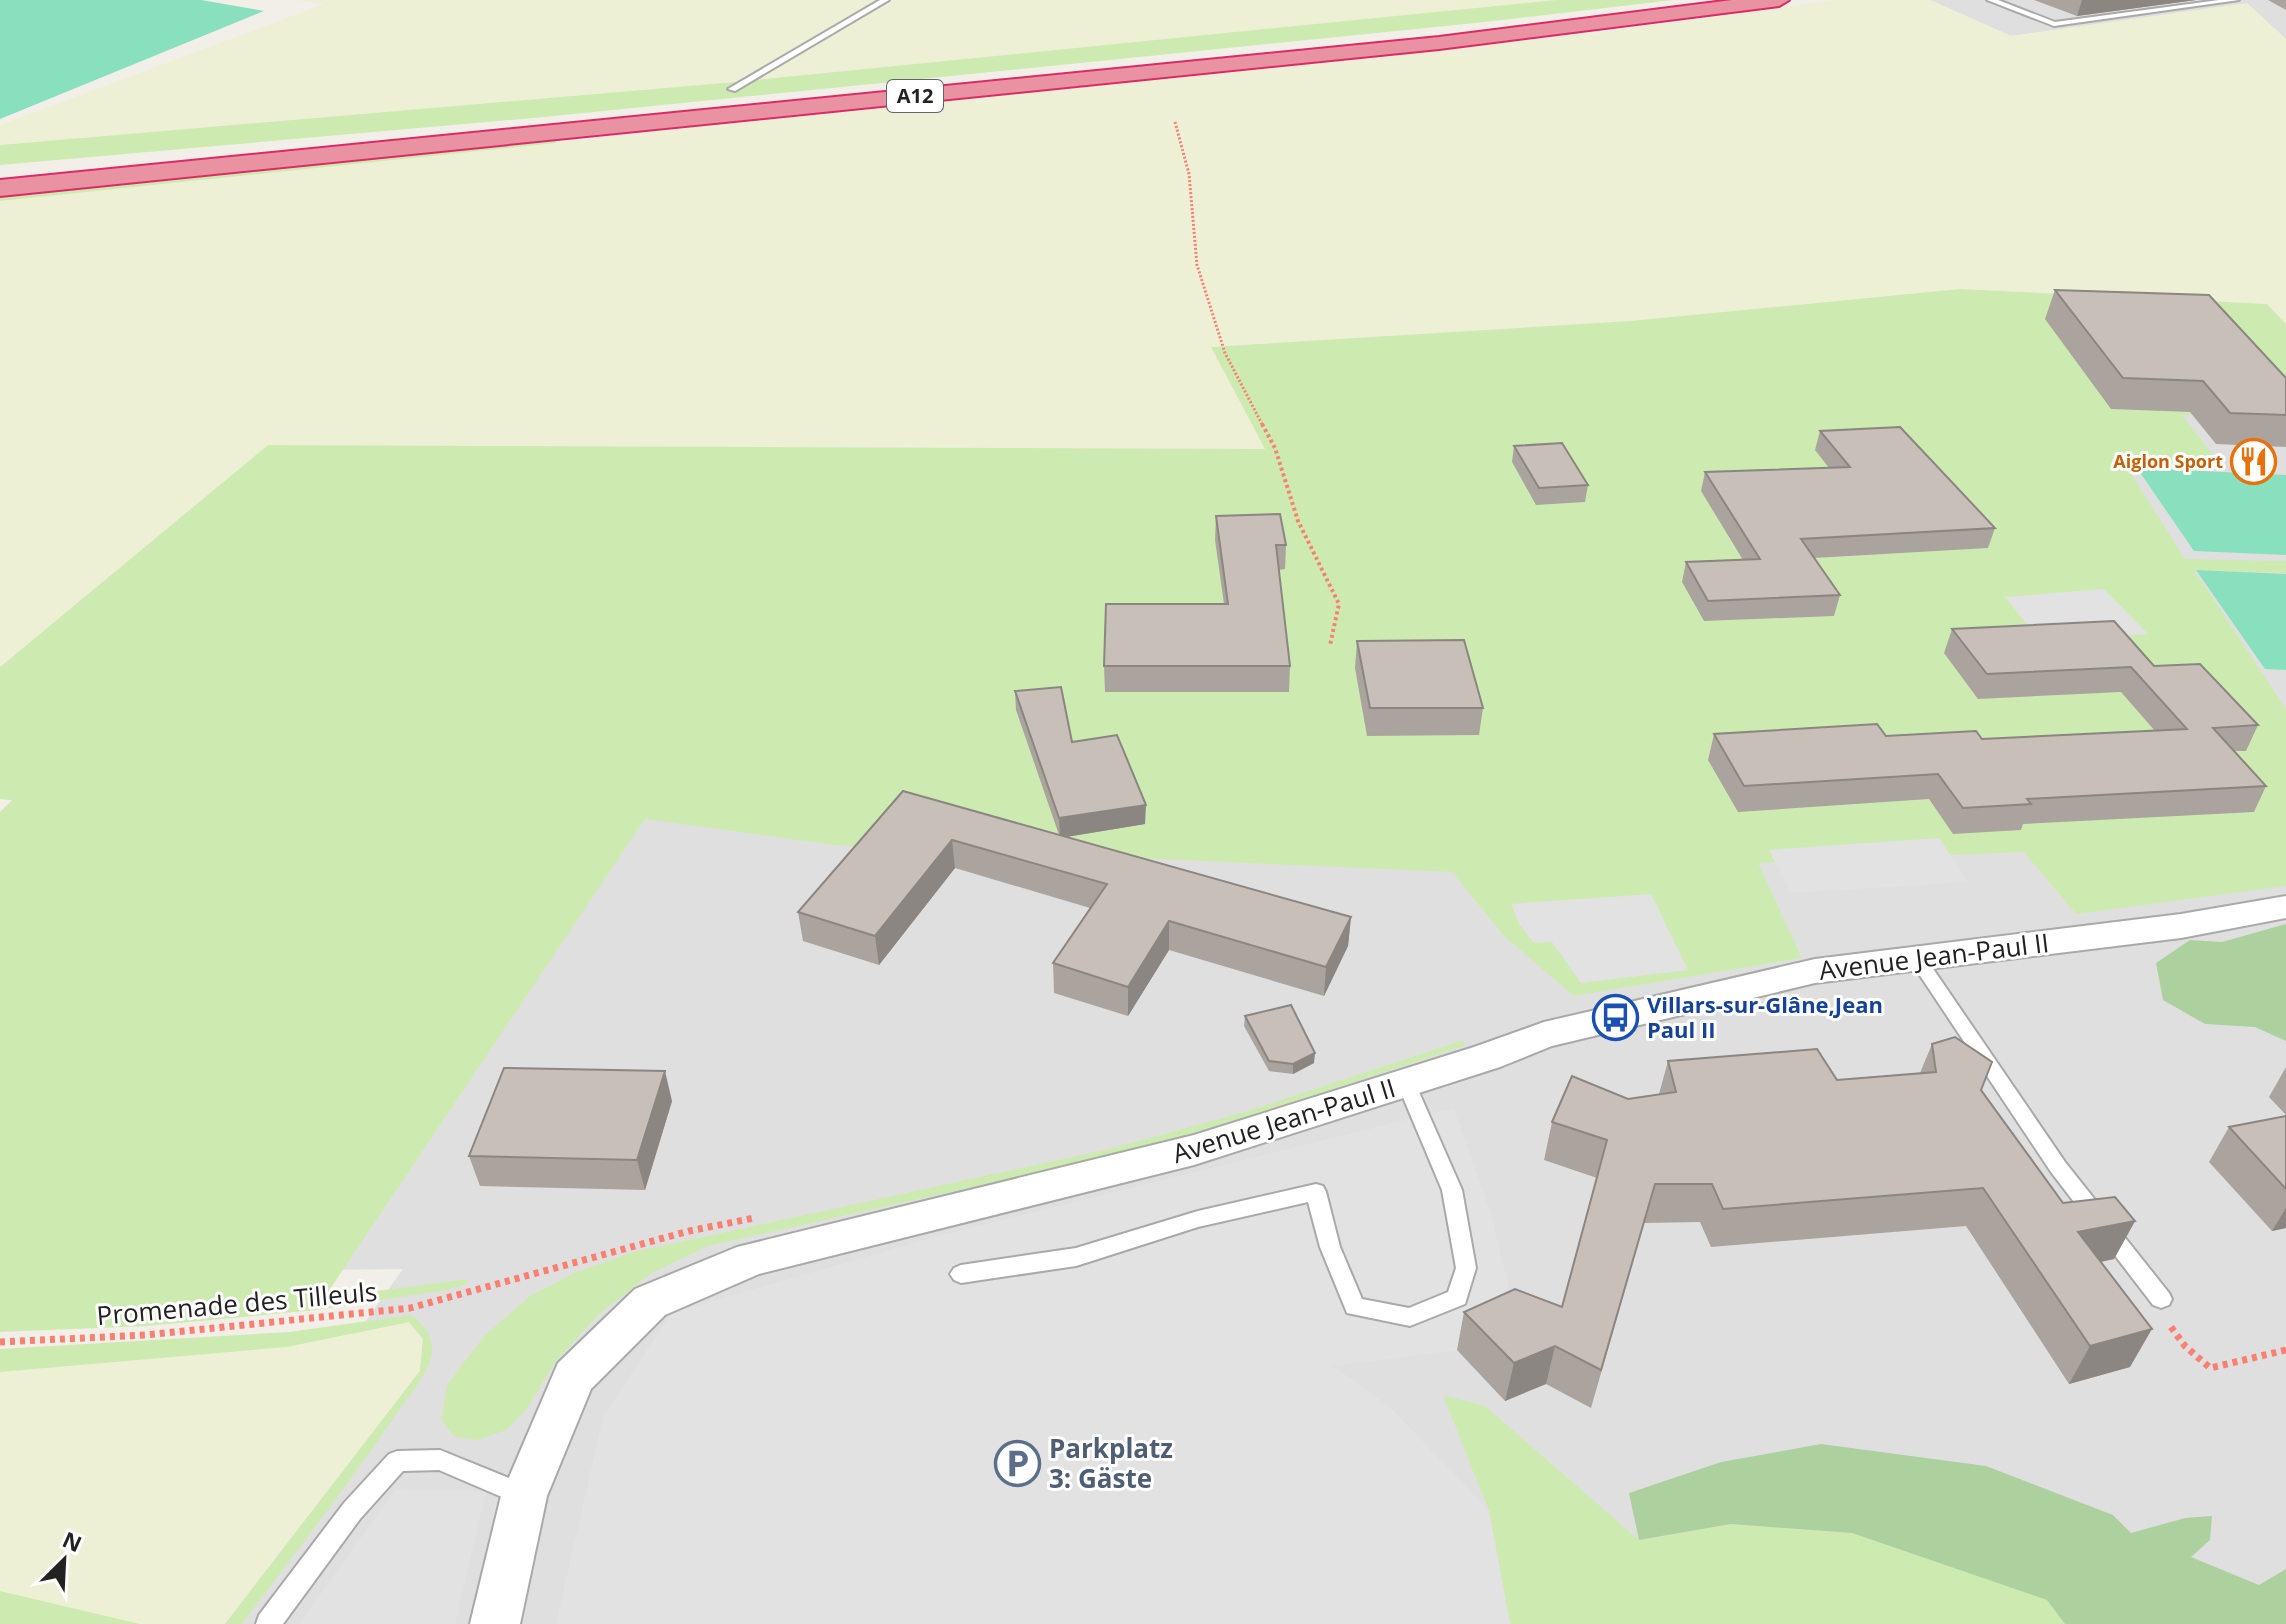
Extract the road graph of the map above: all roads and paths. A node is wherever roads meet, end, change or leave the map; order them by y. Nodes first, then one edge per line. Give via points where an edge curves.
1 (885, 0) edge
2 (1716, 0) edge
3 (1779, 0) edge
4 (1991, 0) edge
5 (2235, 0) edge
6 (732, 89) dead end
7 (1175, 122) dead end
8 (0, 174) edge
9 (0, 188) edge
10 (1330, 645) dead end
11 (2286, 907) edge
12 (1917, 958) junction
13 (1406, 1083) junction
14 (961, 1274) dead end
15 (476, 1292) dead end
16 (2161, 1299) joint
17 (0, 1342) edge
18 (2286, 1350) edge
19 (524, 1496) junction
20 (268, 1624) edge
21 (495, 1624) edge

1 - 6 lane
2 - 8 highway, A12 via 1428,35
3 - 9 highway, A12 via 1439,43
4 - 5 lane via 2054,24
7 - 10 path via 1189,174 1197,265 1225,353 1275,448 1298,521 1339,604
11 - 12 street, Avenue Jean-Paul II via 2181,926
12 - 13 street, Avenue Jean-Paul II via 1815,971 1544,1035
12 - 16 lane via 2058,1167
13 - 14 lane via 1452,1190 1466,1268 1457,1298 1410,1317 1355,1307 1330,1247 1316,1192 1198,1219 1076,1257
13 - 19 street, Avenue Jean-Paul II via 1194,1150 752,1259 650,1302 574,1377
15 - 17 path, Promenade des Tilleuls via 410,1308 146,1335
16 - 18 path via 2165,1318 2210,1368
19 - 20 lane via 440,1460 397,1461 352,1511
19 - 21 street, Avenue Jean-Paul II

